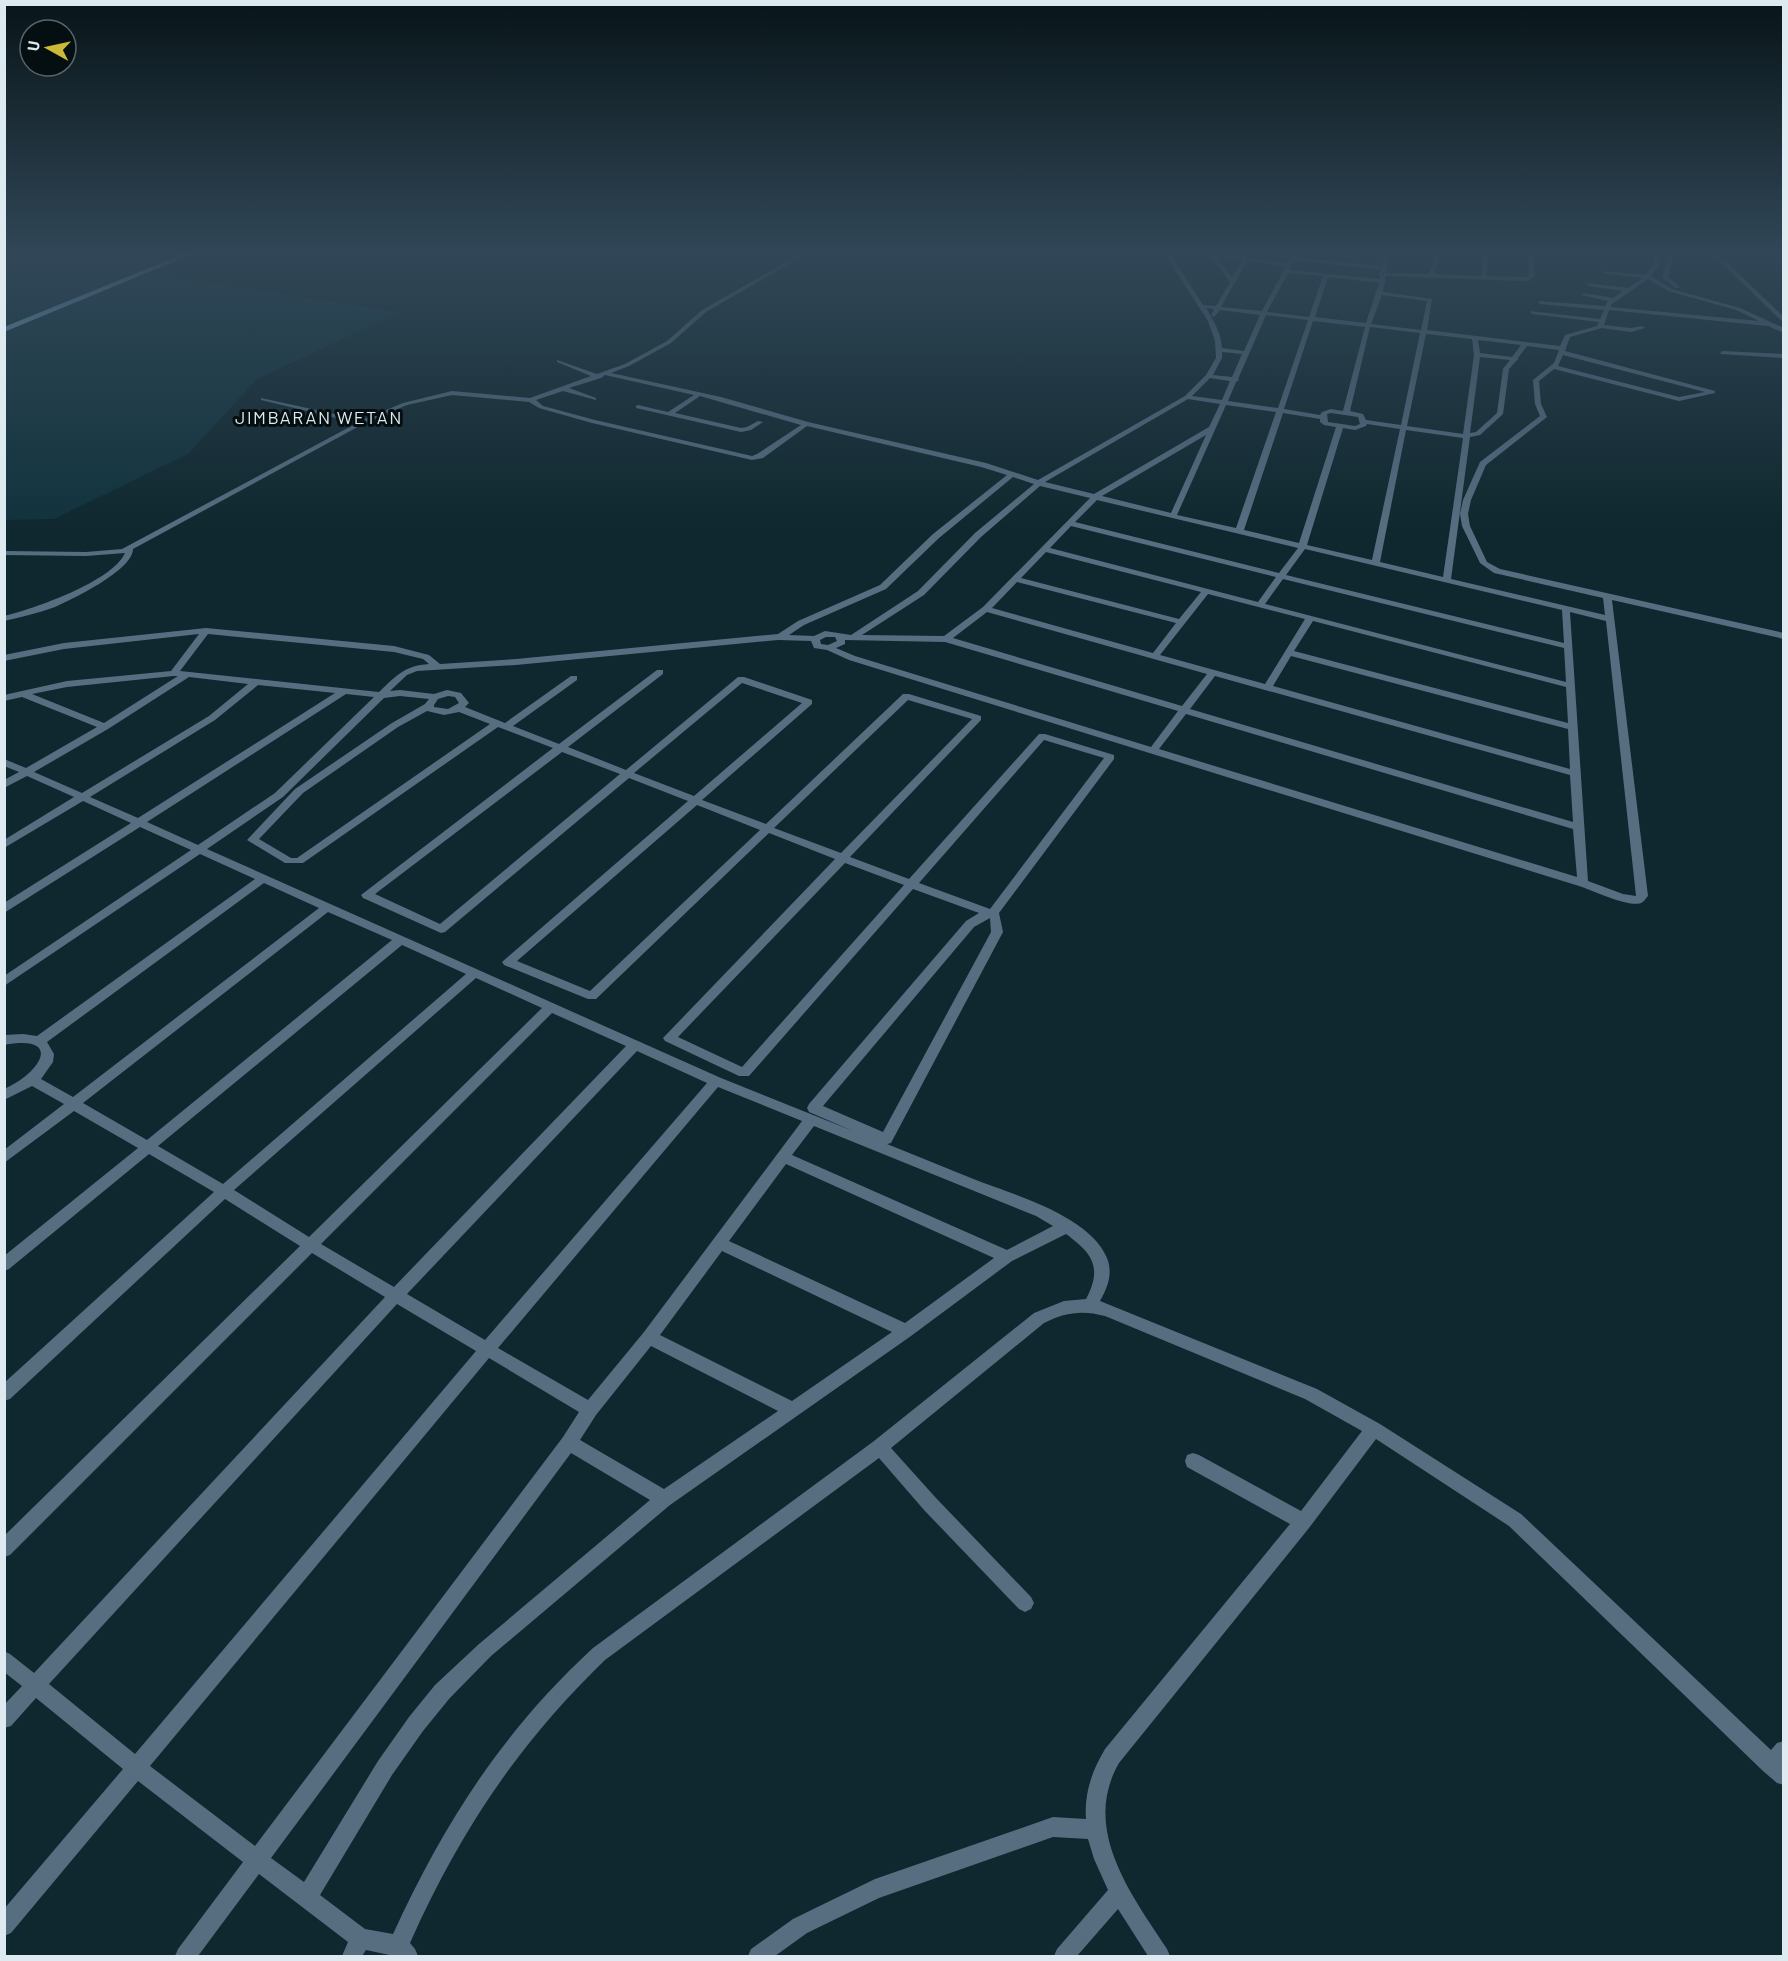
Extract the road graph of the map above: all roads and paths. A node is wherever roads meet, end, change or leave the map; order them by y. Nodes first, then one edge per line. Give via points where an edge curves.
1 (660, 347) edge
2 (1219, 347) edge
3 (1250, 347) edge
4 (1301, 347) edge
5 (1363, 347) edge
6 (1420, 347) edge
7 (1476, 347) edge
8 (1524, 347) edge
9 (1544, 347) edge
10 (1563, 347) edge
11 (1220, 350) junction
12 (1562, 350) junction
13 (1247, 353) junction
14 (1722, 353) dead end
15 (1477, 355) junction
16 (1784, 356) edge
17 (1516, 359) junction
18 (558, 361) dead end
19 (1554, 367) junction
20 (607, 374) junction
21 (1209, 376) junction
22 (599, 377) junction
23 (1236, 380) junction
24 (564, 389) junction
25 (1196, 391) junction
26 (699, 394) junction
27 (1187, 397) junction
28 (263, 399) dead end
29 (594, 399) dead end
30 (531, 400) junction
31 (1226, 400) junction
32 (638, 407) dead end
33 (1279, 411) junction
34 (670, 412) junction
35 (1346, 412) junction
36 (1323, 417) junction
37 (363, 422) junction
38 (760, 422) dead end
39 (1365, 422) junction
40 (806, 424) junction
41 (1340, 427) junction
42 (1404, 427) junction
43 (1211, 429) junction
44 (1465, 436) junction
45 (1008, 474) junction
46 (1039, 483) junction
47 (1119, 483) junction
48 (1095, 497) junction
49 (1114, 502) junction
50 (1173, 516) junction
51 (1068, 523) junction
52 (1239, 532) junction
53 (1302, 548) junction
54 (129, 549) junction
55 (1044, 549) junction
56 (4, 553) edge
57 (1375, 565) junction
58 (1281, 576) junction
59 (1014, 579) junction
60 (1448, 581) junction
61 (1205, 592) junction
62 (1607, 595) junction
63 (1259, 606) junction
64 (986, 609) junction
65 (1566, 610) junction
66 (4, 619) edge
67 (1610, 619) junction
68 (1309, 620) junction
69 (1181, 622) junction
70 (206, 631) junction
71 (1784, 636) edge
72 (778, 637) junction
73 (841, 637) junction
74 (853, 637) junction
75 (815, 639) junction
76 (945, 639) junction
77 (1569, 647) junction
78 (830, 648) junction
79 (1291, 653) junction
80 (1155, 656) junction
81 (4, 658) edge
82 (438, 667) junction
83 (660, 672) dead end
84 (1213, 672) junction
85 (174, 673) junction
86 (188, 674) junction
87 (574, 678) dead end
88 (257, 681) junction
89 (1572, 686) junction
90 (1267, 688) junction
91 (343, 692) junction
92 (22, 694) junction
93 (381, 695) junction
94 (4, 698) edge
95 (431, 702) junction
96 (458, 708) junction
97 (1182, 711) junction
98 (502, 725) junction
99 (105, 727) junction
100 (1572, 727) junction
101 (559, 747) junction
102 (1153, 751) junction
103 (4, 762) edge
104 (27, 772) junction
105 (628, 774) junction
106 (1574, 774) junction
107 (4, 785) edge
108 (82, 797) junction
109 (695, 799) junction
110 (139, 822) junction
111 (768, 826) junction
112 (1578, 827) junction
113 (4, 845) edge
114 (201, 850) junction
115 (843, 857) junction
116 (264, 878) junction
117 (1583, 883) junction
118 (910, 884) junction
119 (327, 907) junction
120 (4, 909) edge
121 (992, 914) junction
122 (400, 940) junction
123 (474, 973) junction
124 (4, 982) edge
125 (550, 1007) junction
126 (4, 1040) edge
127 (39, 1041) junction
128 (634, 1045) junction
129 (32, 1080) junction
130 (716, 1081) junction
131 (4, 1095) edge
132 (73, 1104) junction
133 (811, 1120) junction
134 (146, 1147) junction
135 (4, 1158) edge
136 (784, 1158) junction
137 (224, 1191) junction
138 (1067, 1226) junction
139 (311, 1244) junction
140 (719, 1244) junction
141 (1007, 1257) junction
142 (4, 1265) edge
143 (395, 1296) junction
144 (1091, 1305) junction
145 (906, 1330) junction
146 (649, 1337) junction
147 (487, 1349) junction
148 (4, 1394) edge
149 (590, 1410) junction
150 (793, 1410) junction
151 (1374, 1429) junction
152 (569, 1443) junction
153 (880, 1447) junction
154 (1192, 1461) dead end
155 (664, 1499) junction
156 (1302, 1522) junction
157 (4, 1549) edge
158 (1025, 1602) dead end
159 (4, 1660) edge
160 (36, 1684) junction
161 (4, 1719) edge
162 (1779, 1763) edge
163 (136, 1768) junction
164 (1098, 1830) junction
165 (258, 1861) junction
166 (1119, 1893) junction
167 (306, 1898) junction
168 (4, 1926) edge
169 (378, 1947) edge
170 (185, 1956) edge
171 (758, 1956) edge
172 (1064, 1956) edge
173 (1160, 1956) edge

1 - 20 street
2 - 11 street
3 - 13 street
4 - 33 street
5 - 35 street
6 - 42 street
7 - 15 street
8 - 17 street
9 - 12 street
10 - 12 street
11 - 13 street
11 - 21 street
12 - 19 street
12 - 19 street via 1713,392 1680,399
13 - 23 street
14 - 16 street
15 - 17 street
15 - 44 street
17 - 44 street via 1506,369 1500,414 1478,434
18 - 22 street
19 - 62 street via 1535,383 1544,417 1478,470 1464,514 1466,526 1484,563 1491,569
20 - 22 street
20 - 26 street
21 - 23 street
21 - 25 street
22 - 24 street
23 - 31 street
24 - 29 street
24 - 30 street
25 - 27 street
25 - 31 street
26 - 34 street
26 - 40 street
27 - 31 street
27 - 46 street
28 - 37 street
30 - 37 street via 446,394 405,404
30 - 40 street via 594,422 752,458
31 - 33 street
31 - 43 street
32 - 34 street
33 - 36 street
33 - 52 street
34 - 38 street via 741,430
35 - 36 street via 1327,411
35 - 39 street via 1362,415
36 - 41 street via 1324,424
37 - 54 street
39 - 41 street via 1361,428
39 - 42 street
40 - 45 street
41 - 53 street
42 - 44 street
42 - 57 street
43 - 47 street
43 - 50 street
44 - 60 street
45 - 46 street
45 - 72 street via 883,587
46 - 48 street
46 - 74 street via 972,541 921,593
47 - 48 street
47 - 49 street
48 - 49 street
48 - 51 street
49 - 50 street
50 - 52 street
51 - 55 street
51 - 58 street
52 - 53 street
53 - 57 street
53 - 58 street
54 - 56 street via 86,554
54 - 66 street via 123,563 62,602
55 - 59 street
55 - 61 street
57 - 60 street
58 - 63 street
58 - 77 street
59 - 64 street
59 - 69 street
60 - 65 street
61 - 63 street
61 - 69 street
62 - 67 street
62 - 71 street
63 - 68 street
64 - 76 street
64 - 80 street
65 - 67 street
65 - 77 street
67 - 117 street via 1642,896 1638,900 1628,899
68 - 79 street
68 - 89 street
69 - 80 street
70 - 81 street via 64,646
70 - 82 street via 394,649 426,657
70 - 85 street
72 - 75 street
72 - 82 street
73 - 74 street
73 - 75 street via 830,634
73 - 78 street via 841,644
74 - 76 street
75 - 78 street via 817,646
76 - 97 street
77 - 89 street
78 - 102 street
79 - 90 street
79 - 100 street
80 - 84 street
82 - 93 street via 408,671
83 - 101 street
84 - 90 street
84 - 97 street
85 - 86 street
85 - 92 street via 67,684
86 - 88 street
86 - 99 street
87 - 98 street
88 - 91 street
88 - 108 street via 212,717
89 - 100 street
90 - 106 street
91 - 93 street
91 - 110 street
92 - 94 street
92 - 99 street
93 - 95 street via 398,702
93 - 114 street via 292,784
95 - 96 street via 439,712
95 - 96 street via 447,693 458,694 464,700
95 - 98 street via 299,791 252,840 289,861 299,861
96 - 98 street
97 - 102 street
97 - 112 street
98 - 101 street
99 - 104 street
100 - 106 street
101 - 105 street
101 - 105 street via 367,895 441,929
102 - 117 street
103 - 104 street
104 - 107 street
104 - 108 street
105 - 109 street
105 - 109 street via 741,679 809,702
106 - 112 street
108 - 110 street
108 - 113 street
109 - 111 street
109 - 111 street via 508,962 592,996
110 - 114 street
110 - 120 street
111 - 115 street
111 - 115 street via 906,696 978,718
112 - 117 street
114 - 116 street
114 - 124 street
115 - 118 street
115 - 118 street via 669,1038 744,1073
116 - 119 street
116 - 127 street
118 - 121 street
118 - 121 street via 1042,736 1110,757
119 - 122 street
119 - 132 street
121 - 121 street via 997,920 997,932 886,1139 814,1108 970,924
122 - 123 street
122 - 134 street
123 - 125 street
123 - 137 street
125 - 128 street
125 - 139 street
126 - 127 street via 22,1037
127 - 129 street via 47,1058
128 - 130 street
128 - 143 street
129 - 131 street
129 - 132 street
130 - 133 street
130 - 147 street
132 - 134 street
132 - 135 street
133 - 136 street
133 - 138 street
134 - 137 street
134 - 142 street
136 - 140 street
136 - 141 street
137 - 139 street
137 - 148 street
138 - 141 street
138 - 144 street via 1102,1259 1103,1276
139 - 143 street
139 - 157 street
140 - 145 street
140 - 146 street
141 - 145 street
143 - 147 street
143 - 160 street
144 - 151 street via 1311,1394
144 - 153 street via 1066,1305 1039,1318
145 - 150 street
146 - 149 street
146 - 150 street
147 - 149 street
147 - 163 street
149 - 152 street
150 - 155 street
151 - 156 street
151 - 162 street via 1515,1520
152 - 155 street
152 - 165 street
153 - 158 street
153 - 169 street via 599,1654 569,1681 490,1777 420,1896
154 - 156 street
155 - 167 street via 485,1650 442,1692 385,1768
156 - 164 street via 1112,1756 1099,1779 1096,1794
159 - 160 street
160 - 161 street
160 - 163 street
163 - 165 street
163 - 168 street
164 - 166 street
164 - 171 street via 1053,1827 876,1889 800,1926
165 - 167 street
165 - 170 street
166 - 172 street
166 - 173 street
167 - 169 street

